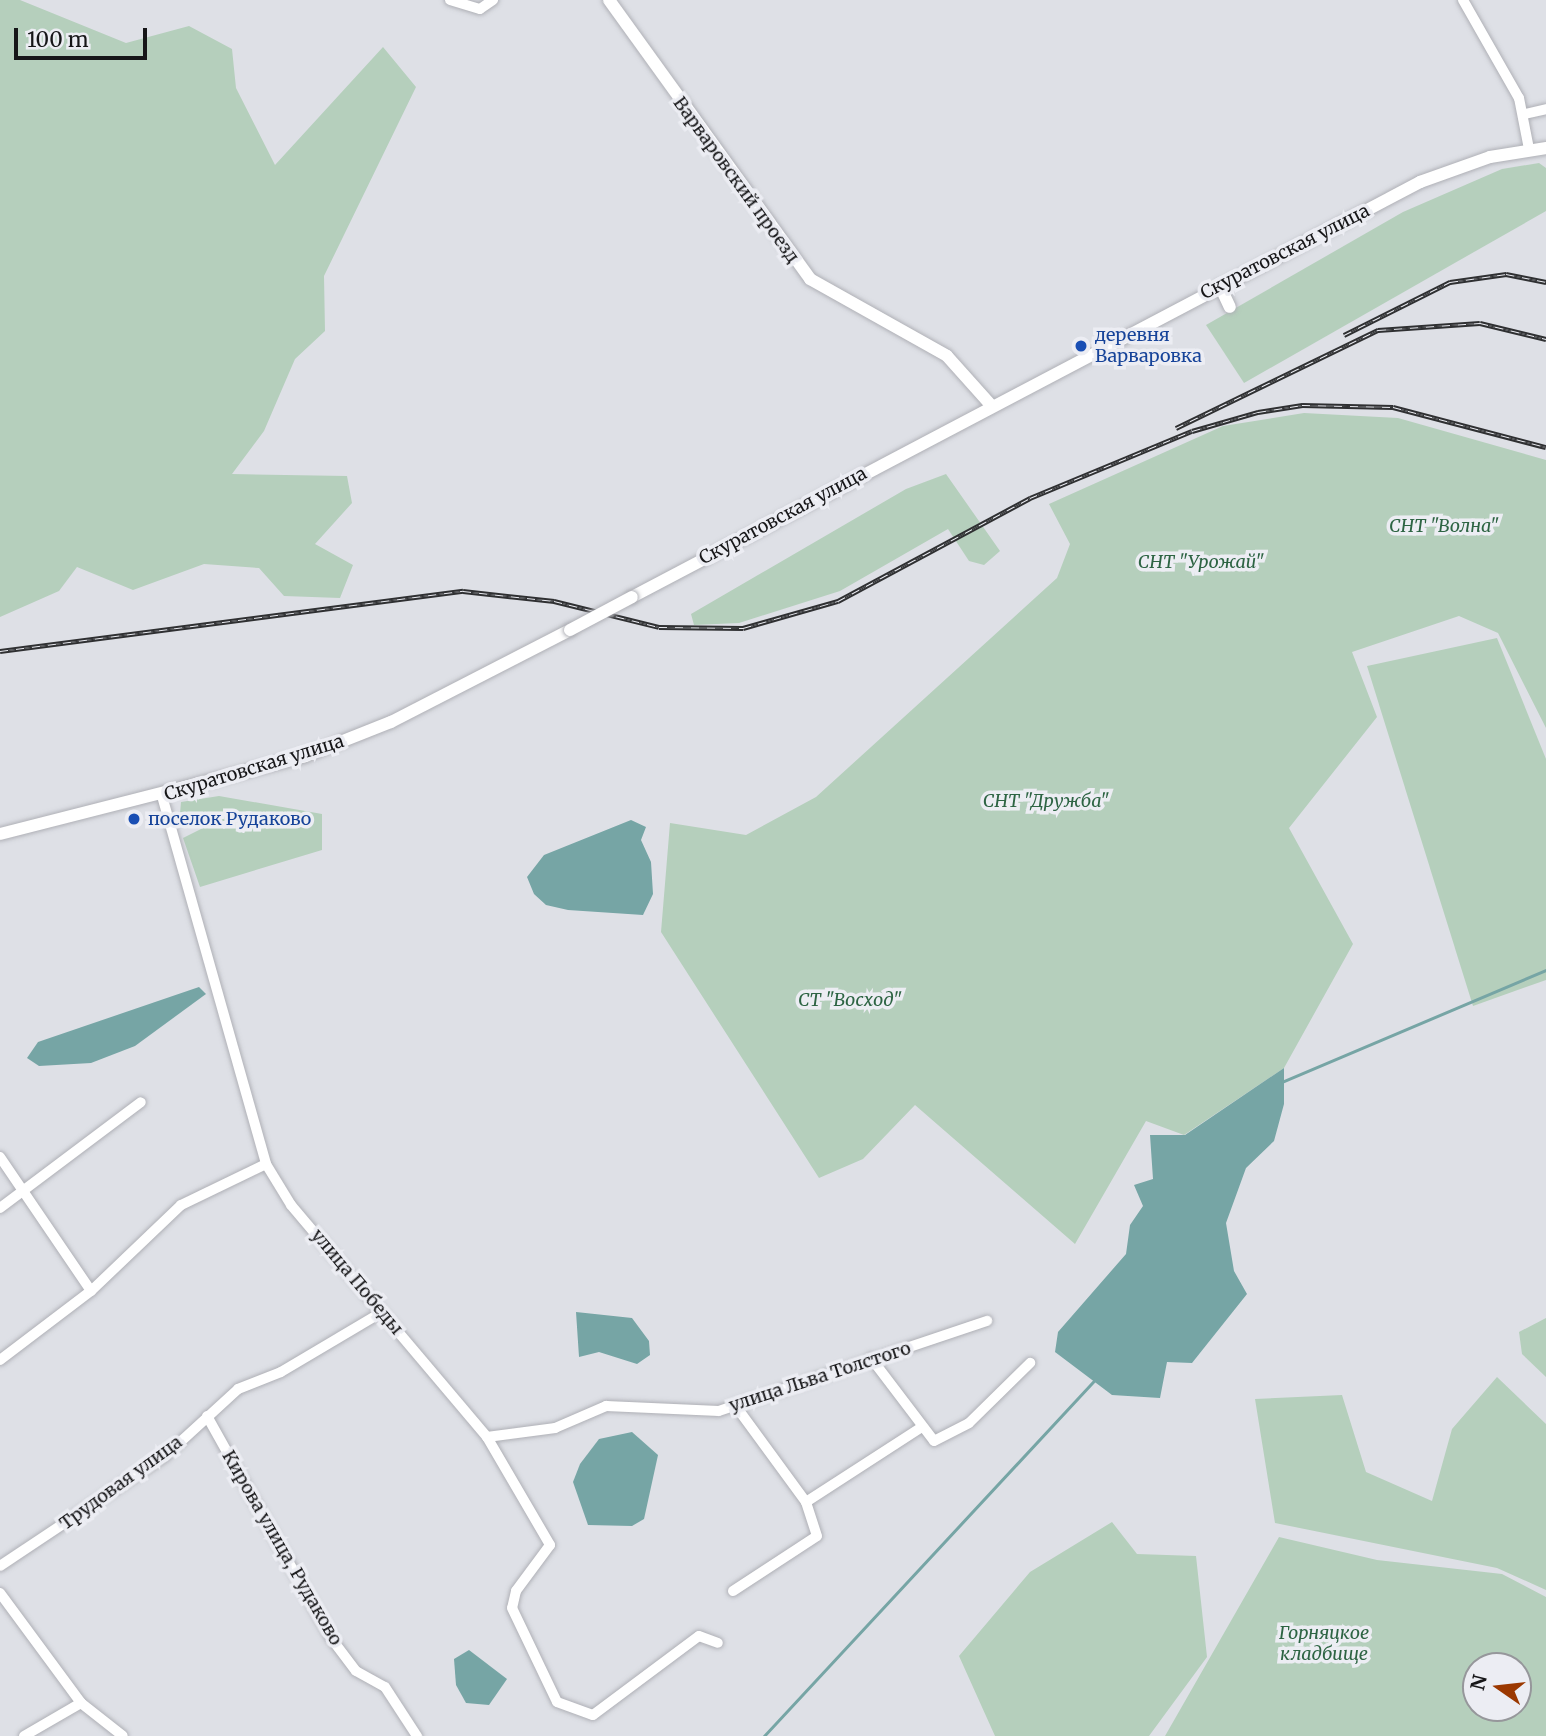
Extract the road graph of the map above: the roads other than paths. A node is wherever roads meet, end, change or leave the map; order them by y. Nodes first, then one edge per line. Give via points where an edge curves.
1 (450, 0) edge
2 (493, 0) edge
3 (609, 0) edge
4 (1463, 0) edge
5 (1546, 109) edge
6 (1525, 114) junction
7 (1546, 148) edge
8 (1530, 149) junction
9 (1220, 286) junction
10 (1230, 307) dead end
11 (990, 404) junction
12 (162, 796) junction
13 (0, 834) edge
14 (141, 1102) dead end
15 (0, 1157) edge
16 (266, 1164) junction
17 (22, 1192) junction
18 (0, 1208) edge
19 (91, 1291) junction
20 (382, 1312) junction
21 (987, 1321) dead end
22 (871, 1358) junction
23 (0, 1360) edge
24 (1030, 1363) dead end
25 (736, 1405) junction
26 (207, 1416) junction
27 (919, 1429) junction
28 (488, 1437) junction
29 (806, 1502) junction
30 (0, 1566) edge
31 (733, 1591) dead end
32 (0, 1593) edge
33 (718, 1643) dead end
34 (81, 1703) junction
35 (24, 1736) edge
36 (123, 1736) edge
37 (417, 1736) edge

1 - 2 street via 480,9
3 - 11 street, Варваровский проезд via 810,279 947,356
4 - 6 street
5 - 6 street
6 - 8 street
7 - 8 street, Скуратовская улица
8 - 9 street, Скуратовская улица via 1420,183
9 - 10 street
9 - 11 street, Скуратовская улица
11 - 12 street, Скуратовская улица, bridge via 570,630 351,738
12 - 13 street, Скуратовская улица
12 - 16 street, улица Победы
14 - 17 street
15 - 17 street
16 - 19 street via 181,1205
16 - 20 street, улица Победы via 292,1205
17 - 18 street
17 - 19 street
19 - 23 street
20 - 26 street, Трудовая улица via 281,1372 238,1389
20 - 28 street, улица Победы
21 - 22 street, улица Льва Толстого
22 - 25 street, улица Льва Толстого
22 - 27 street
24 - 27 street via 945,1441 934,1441
25 - 28 street, улица Льва Толстого via 719,1411 606,1406 555,1428
25 - 29 street
26 - 30 street, Трудовая улица via 165,1456
26 - 37 street, Кирова улица, Рудаково via 331,1638 356,1671 385,1687
27 - 29 street
28 - 33 street, улица Победы via 550,1545 516,1591 512,1608 556,1702 580,1715 593,1715 626,1696 699,1636
29 - 31 street via 817,1536
32 - 34 street
34 - 35 street
34 - 36 street

